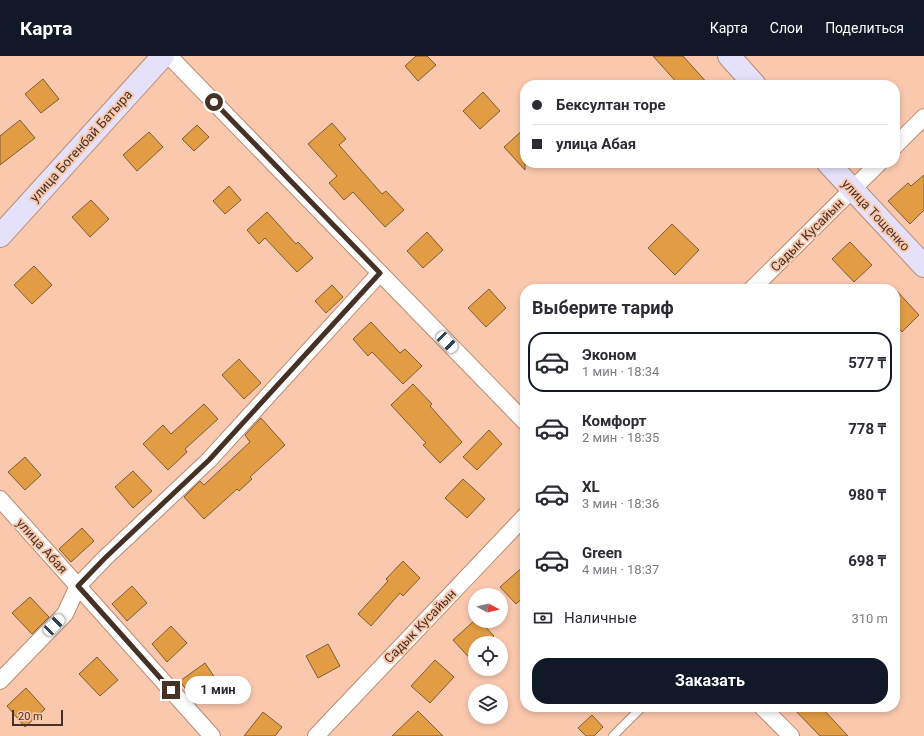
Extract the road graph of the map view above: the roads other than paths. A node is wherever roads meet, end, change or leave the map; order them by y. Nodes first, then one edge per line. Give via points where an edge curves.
1 (163, 56) edge
2 (169, 56) edge
3 (729, 56) edge
4 (751, 80) edge
5 (924, 117) edge
6 (900, 141) edge
7 (832, 168) edge
8 (873, 168) edge
9 (852, 190) junction
10 (0, 236) edge
11 (924, 266) edge
12 (380, 273) junction
13 (757, 284) edge
14 (520, 417) edge
15 (0, 499) edge
16 (520, 521) edge
17 (78, 586) junction
18 (0, 681) edge
19 (637, 712) edge
20 (767, 712) edge
21 (212, 736) edge
22 (316, 736) edge
23 (612, 736) edge
24 (791, 736) edge

1 - 10 street, улица Богенбай Батыра
2 - 12 street
3 - 4 street
5 - 6 street
7 - 9 street, улица Тощенко
8 - 9 street, Садык Кусайын
9 - 11 street, улица Тощенко
9 - 13 street, Садык Кусайын
12 - 14 street
12 - 17 street via 209,460
15 - 17 street, улица Абая
16 - 22 street, Садык Кусайын
17 - 18 street via 65,614
17 - 21 street, улица Абая
19 - 23 lane
20 - 24 street

